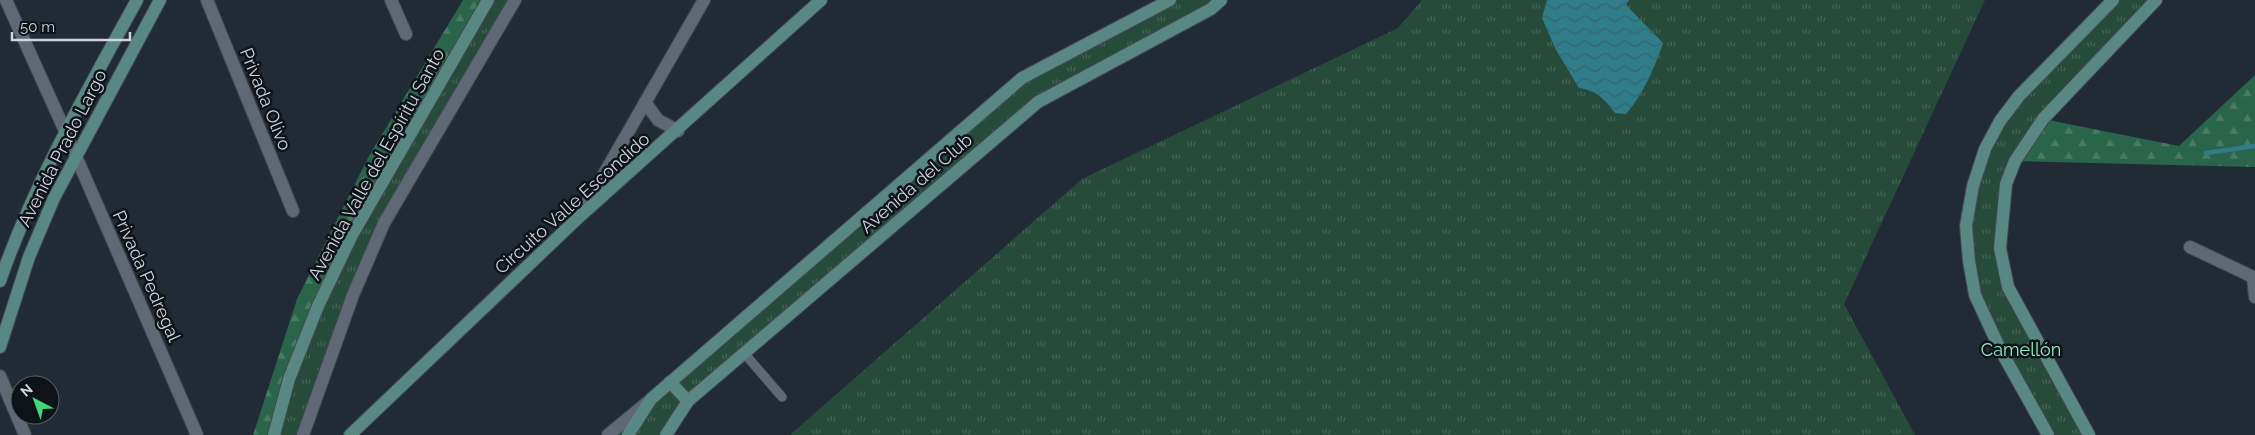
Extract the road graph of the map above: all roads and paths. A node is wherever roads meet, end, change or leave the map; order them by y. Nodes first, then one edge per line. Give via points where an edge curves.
1 (6, 0) edge
2 (137, 0) edge
3 (160, 0) edge
4 (207, 0) edge
5 (391, 0) edge
6 (488, 0) edge
7 (515, 0) edge
8 (704, 0) edge
9 (821, 0) edge
10 (1170, 0) edge
11 (1221, 0) edge
12 (2113, 0) edge
13 (2156, 0) edge
14 (406, 34) dead end
15 (645, 102) junction
16 (65, 131) junction
17 (678, 131) junction
18 (75, 156) junction
19 (293, 211) dead end
20 (578, 218) junction
21 (2190, 247) dead end
22 (2254, 277) edge
23 (0, 281) edge
24 (2255, 297) edge
25 (0, 346) edge
26 (744, 353) junction
27 (0, 376) edge
28 (670, 382) junction
29 (782, 397) dead end
30 (651, 399) junction
31 (688, 401) junction
32 (25, 435) edge
33 (197, 435) edge
34 (274, 435) edge
35 (302, 435) edge
36 (350, 435) edge
37 (608, 435) edge
38 (628, 435) edge
39 (666, 435) edge
40 (2048, 435) edge
41 (2089, 435) edge

1 - 16 street, Privada Pedregal
2 - 16 street, Avenida Prado Largo
3 - 18 street, Avenida Prado Largo
4 - 19 street, Privada Olivo
5 - 14 street
6 - 34 street, Avenida Valle del Espíritu Santo via 352,235 318,306 293,370
7 - 35 street via 384,223 349,304
8 - 15 street
9 - 17 street, Circuito Valle Escondido
10 - 28 street, Avenida del Club via 1022,78
11 - 26 street, Avenida del Club via 1211,9 1038,102
12 - 40 street via 2019,96 2000,121 1973,186 1966,226 1974,295
13 - 41 street via 2043,119 2015,160 2006,184 2000,248 2008,287
15 - 17 street via 658,120
15 - 20 street
16 - 18 street, Privada Pedregal
16 - 23 street, Avenida Prado Largo via 12,245
17 - 20 street, Circuito Valle Escondido
18 - 25 street, Avenida Prado Largo via 29,256
18 - 33 street, Privada Pedregal
20 - 36 street, Circuito Valle Escondido
21 - 22 street
22 - 24 street
26 - 29 lane
26 - 31 street, Avenida del Club
27 - 32 street
28 - 30 street, Avenida del Club
28 - 31 street
30 - 37 street, Avenida del Club
30 - 38 street, Avenida del Club
31 - 39 street, Avenida del Club

